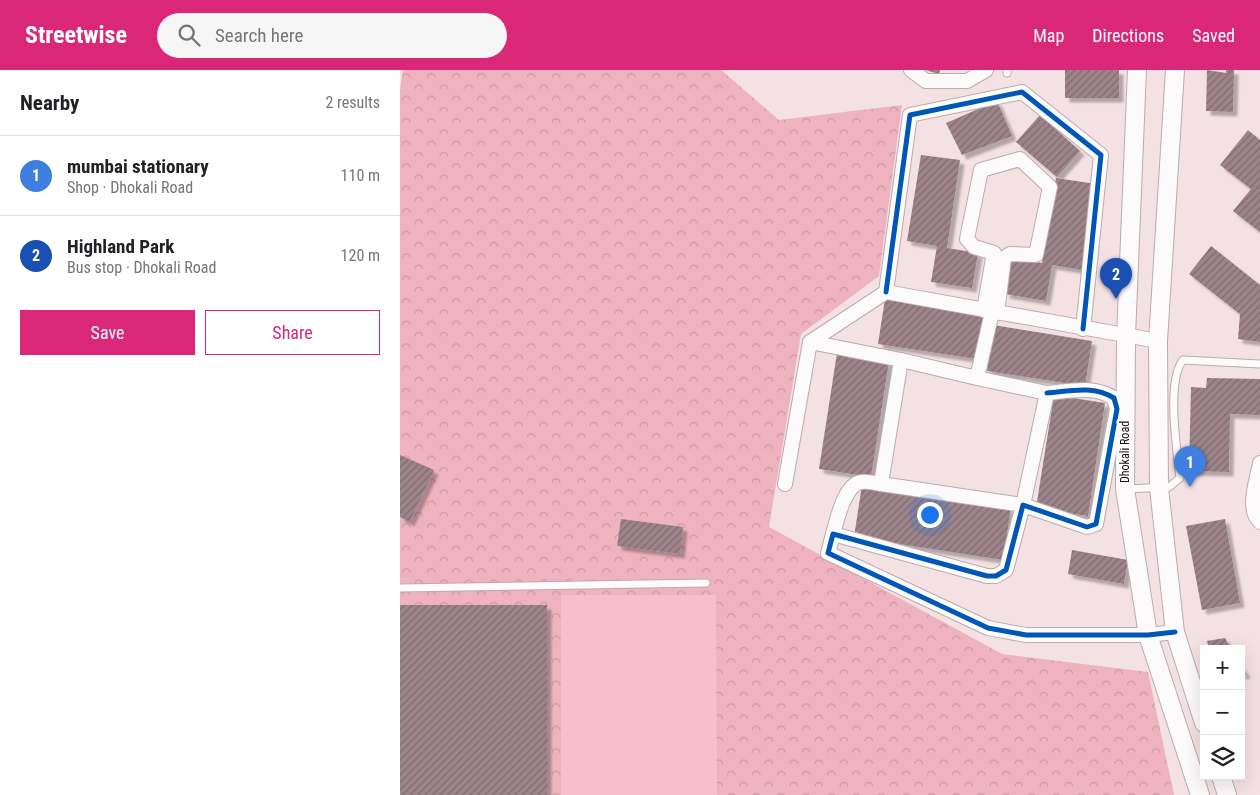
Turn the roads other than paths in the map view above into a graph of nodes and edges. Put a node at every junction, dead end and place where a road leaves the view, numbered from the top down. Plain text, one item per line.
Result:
1 (911, 70) edge
2 (986, 70) edge
3 (1137, 70) edge
4 (1176, 70) edge
5 (886, 292) junction
6 (991, 312) junction
7 (1082, 329) junction
8 (1126, 336) junction
9 (1158, 341) junction
10 (810, 342) junction
11 (901, 360) junction
12 (1260, 364) edge
13 (978, 378) junction
14 (1047, 393) junction
15 (1260, 463) edge
16 (785, 484) dead end
17 (881, 484) junction
18 (1159, 488) junction
19 (1125, 489) junction
20 (1023, 505) junction
21 (1260, 522) edge
22 (833, 534) junction
23 (706, 583) dead end
24 (400, 588) edge
25 (1175, 632) junction
26 (1148, 634) junction
27 (1200, 710) edge
28 (1222, 780) edge
29 (1200, 795) edge
30 (1227, 795) edge

1 - 2 street
3 - 8 street, Dhokali Road
4 - 9 street
5 - 6 street
5 - 7 street
5 - 10 street
6 - 6 street
6 - 7 street
6 - 13 street
7 - 8 street
8 - 9 street
8 - 19 street, Dhokali Road
9 - 18 street
10 - 11 street
10 - 16 street
11 - 13 street
11 - 17 street
12 - 18 lane
13 - 14 street
14 - 20 street
14 - 20 street
15 - 21 street
17 - 20 street
17 - 22 street
18 - 19 lane
18 - 25 street
19 - 26 street, Dhokali Road
20 - 22 street
22 - 26 street
23 - 24 lane
25 - 26 street
25 - 27 street
26 - 29 street, Dhokali Road
28 - 30 street

